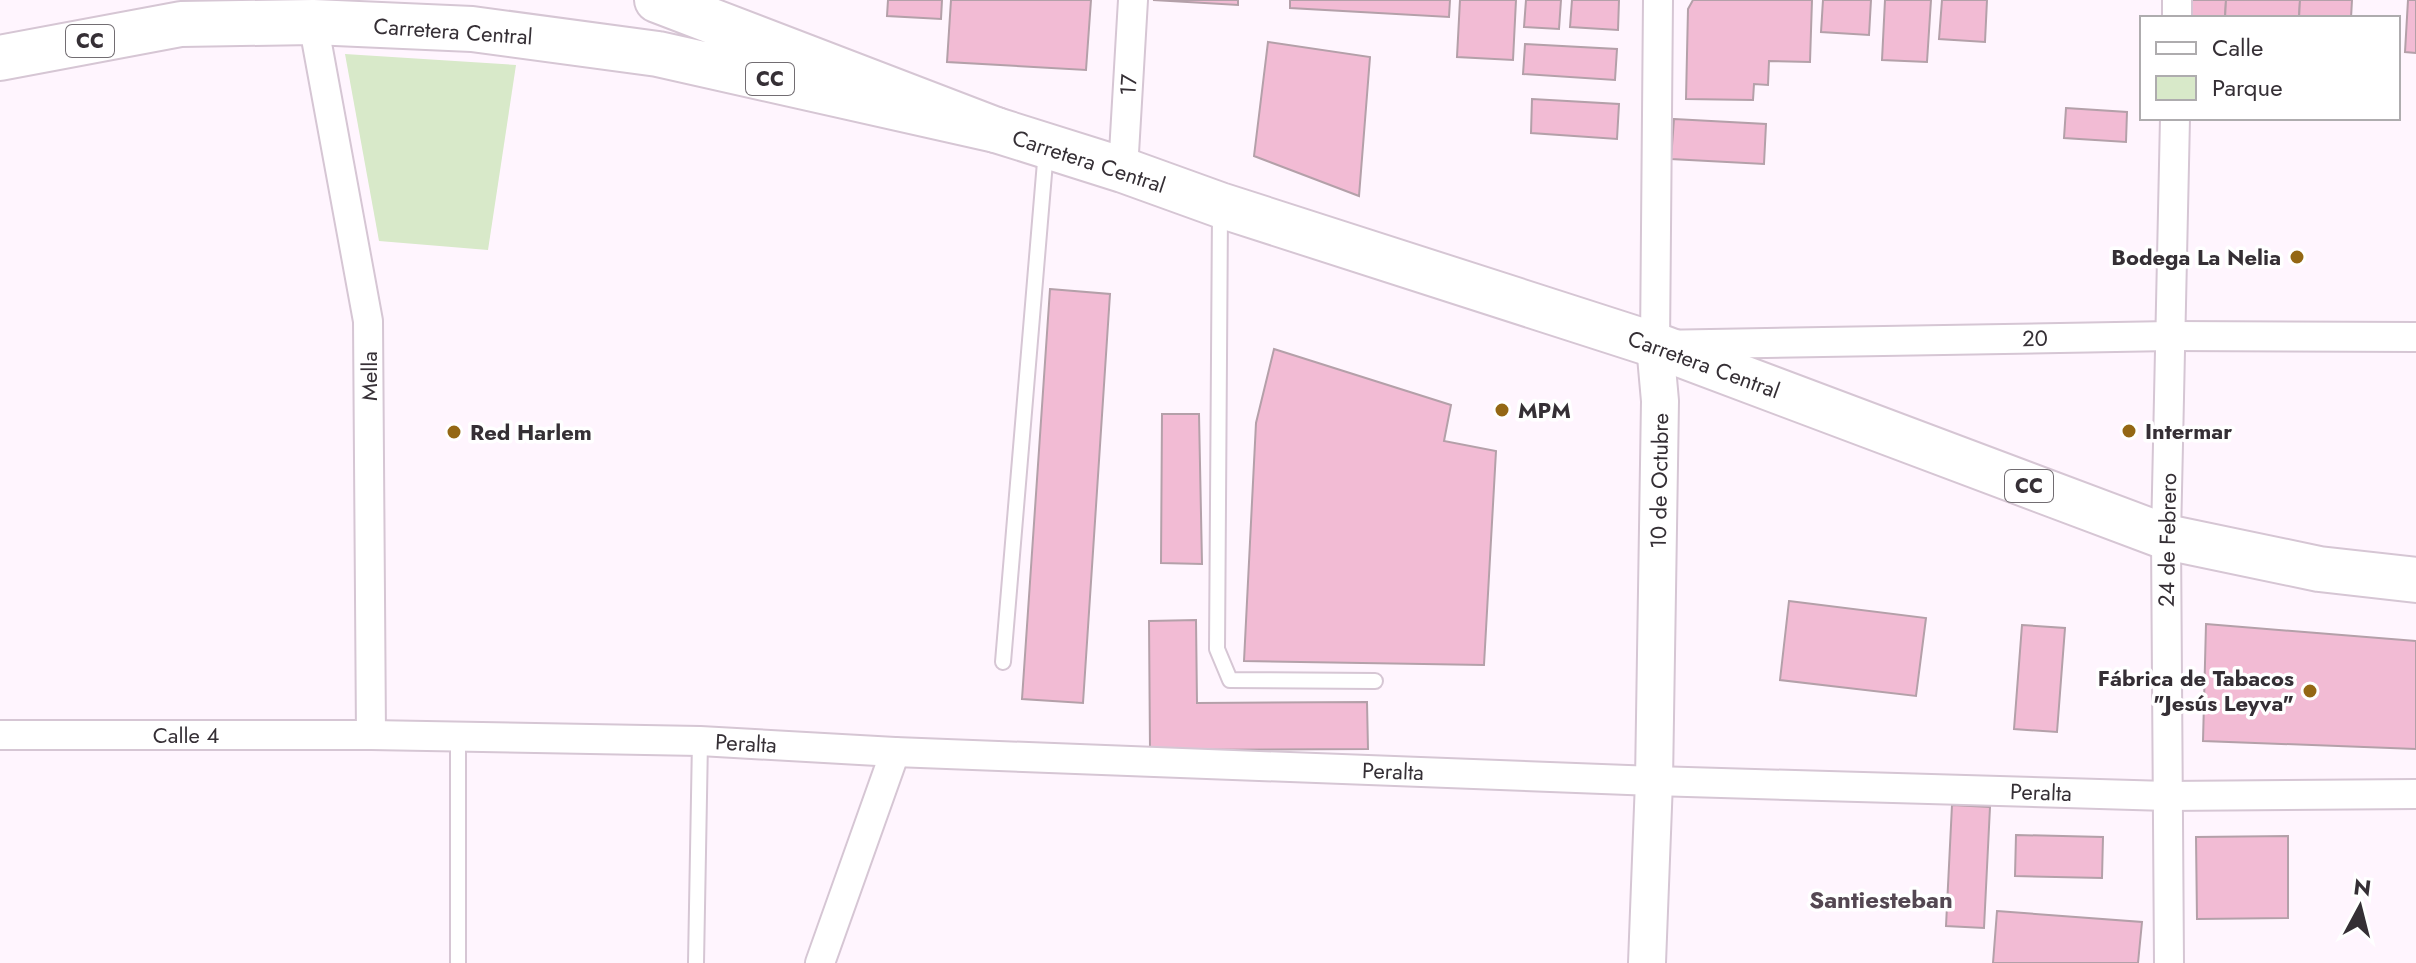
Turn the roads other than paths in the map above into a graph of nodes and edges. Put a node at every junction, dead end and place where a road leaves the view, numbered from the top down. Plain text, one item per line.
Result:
1 (236, 0) edge
2 (657, 0) edge
3 (1133, 0) edge
4 (1658, 0) edge
5 (313, 22) junction
6 (181, 24) junction
7 (658, 54) junction
8 (0, 58) edge
9 (2175, 120) edge
10 (996, 130) junction
11 (1047, 146) junction
12 (1123, 170) junction
13 (1220, 205) junction
14 (2171, 336) junction
15 (2416, 337) edge
16 (1655, 345) junction
17 (2166, 537) junction
18 (2416, 580) edge
19 (1003, 662) dead end
20 (1375, 681) dead end
21 (0, 735) edge
22 (371, 735) junction
23 (458, 736) junction
24 (700, 741) junction
25 (895, 752) junction
26 (1654, 781) junction
27 (2416, 794) edge
28 (2167, 796) junction
29 (458, 963) edge
30 (696, 963) edge
31 (820, 963) edge
32 (1647, 963) edge
33 (2169, 963) edge

1 - 6 main road
2 - 7 street
2 - 10 main road, Carretera Central / CC
3 - 12 street, 17
4 - 16 street, 10 de Octubre
5 - 6 main road, Carretera Central / CC
5 - 7 main road, Carretera Central / CC
5 - 22 street, Mella
6 - 8 main road, Carretera Central / CC
7 - 10 main road, Carretera Central / CC
9 - 14 street, 24 de Febrero
10 - 11 main road, Carretera Central / CC
11 - 12 main road, Carretera Central / CC
11 - 19 lane
12 - 13 main road, Carretera Central / CC
13 - 16 main road, Carretera Central / CC
13 - 20 lane
14 - 15 street, 20
14 - 16 street, 20
14 - 17 street, 24 de Febrero
16 - 17 main road, Carretera Central / CC
16 - 26 street, 10 de Octubre
17 - 18 main road, Carretera Central / CC
17 - 28 street, 24 de Febrero
21 - 22 street, Calle 4
22 - 23 street, Peralta
23 - 24 street, Peralta
23 - 29 lane
24 - 25 street, Peralta
24 - 30 lane
25 - 26 street, Peralta
25 - 31 street
26 - 28 street, Peralta
26 - 32 street, 10 de Octubre
27 - 28 street, Peralta
28 - 33 street, 24 de Febrero

